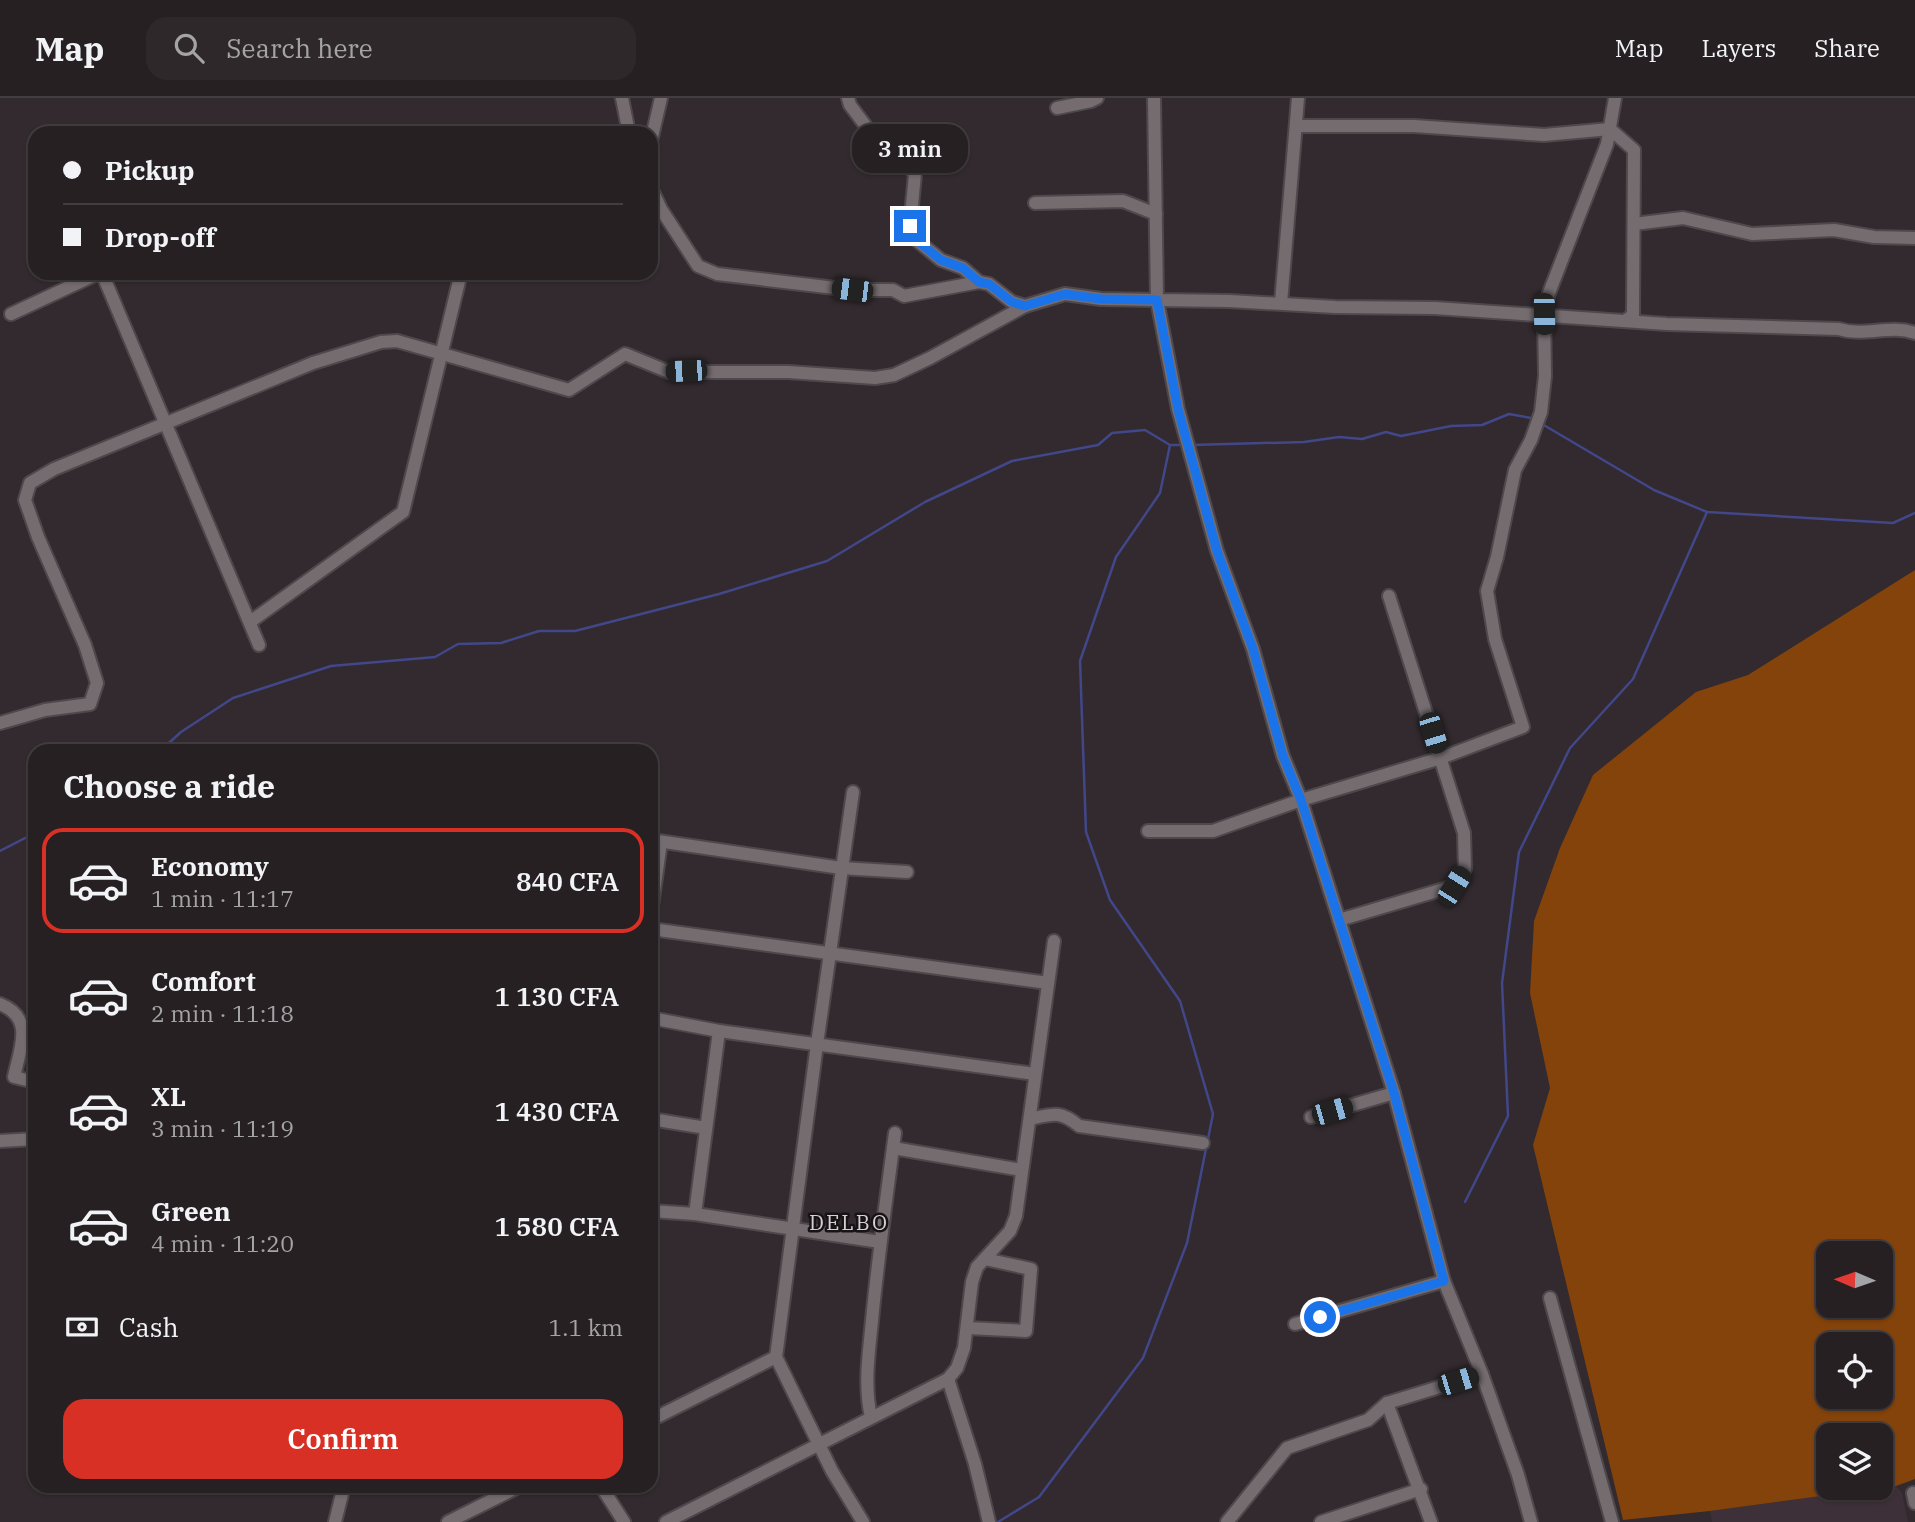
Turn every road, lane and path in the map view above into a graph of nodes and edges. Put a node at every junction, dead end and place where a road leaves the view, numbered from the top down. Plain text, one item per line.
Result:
1 (622, 98) edge
2 (661, 98) edge
3 (848, 98) edge
4 (1097, 98) edge
5 (1154, 98) edge
6 (1298, 98) edge
7 (1615, 98) edge
8 (1057, 108) dead end
9 (628, 126) edge
10 (654, 126) edge
11 (1296, 126) junction
12 (1609, 129) junction
13 (658, 203) edge
14 (1035, 203) dead end
15 (1156, 214) junction
16 (1634, 224) junction
17 (1915, 238) edge
18 (86, 280) edge
19 (104, 280) edge
20 (459, 280) edge
21 (979, 282) junction
22 (1157, 300) junction
23 (1281, 303) junction
24 (1025, 306) junction
25 (11, 314) dead end
26 (1544, 314) junction
27 (1625, 321) junction
28 (1915, 333) edge
29 (443, 354) junction
30 (165, 424) junction
31 (1389, 596) dead end
32 (250, 622) junction
33 (260, 645) dead end
34 (0, 723) edge
35 (1441, 758) junction
36 (853, 792) dead end
37 (1301, 800) junction
38 (1147, 831) dead end
39 (658, 841) edge
40 (841, 868) junction
41 (907, 872) dead end
42 (1339, 920) junction
43 (658, 930) edge
44 (1054, 941) dead end
45 (829, 955) junction
46 (1048, 983) junction
47 (0, 1004) edge
48 (658, 1019) edge
49 (719, 1031) junction
50 (817, 1044) junction
51 (1035, 1074) junction
52 (28, 1080) edge
53 (1394, 1093) junction
54 (1311, 1117) dead end
55 (1030, 1119) junction
56 (658, 1120) edge
57 (706, 1128) junction
58 (895, 1133) dead end
59 (28, 1139) edge
60 (0, 1141) edge
61 (1203, 1143) dead end
62 (893, 1148) junction
63 (1022, 1170) junction
64 (658, 1211) edge
65 (695, 1214) junction
66 (792, 1228) junction
67 (880, 1242) junction
68 (985, 1259) junction
69 (1444, 1281) junction
70 (1550, 1298) dead end
71 (1295, 1324) dead end
72 (968, 1328) junction
73 (776, 1357) junction
74 (1482, 1374) junction
75 (948, 1379) junction
76 (1387, 1403) junction
77 (658, 1416) edge
78 (871, 1417) junction
79 (820, 1445) junction
80 (1421, 1489) junction
81 (342, 1493) edge
82 (506, 1493) edge
83 (605, 1493) edge
84 (335, 1522) edge
85 (449, 1522) edge
86 (624, 1522) edge
87 (666, 1522) edge
88 (863, 1522) edge
89 (989, 1522) edge
90 (1227, 1522) edge
91 (1321, 1522) edge
92 (1431, 1522) edge
93 (1531, 1522) edge
94 (1612, 1522) edge

1 - 9 street
2 - 10 street
3 - 21 street
4 - 8 street
5 - 15 street
6 - 11 street
7 - 12 street
11 - 12 street
11 - 23 street
12 - 16 street
12 - 26 street
13 - 21 street
14 - 15 street
15 - 22 street
16 - 17 street
16 - 27 street
18 - 25 street
19 - 30 street
20 - 29 street
21 - 24 street
22 - 23 street
22 - 24 street
22 - 37 street
23 - 26 street
24 - 29 street
26 - 27 street
26 - 35 street
27 - 28 street
29 - 30 street
29 - 32 street
30 - 32 street
30 - 34 street
31 - 35 street
32 - 33 street
35 - 37 street
35 - 42 street
36 - 40 street
37 - 38 street
37 - 42 street
39 - 40 street
40 - 41 street
40 - 45 street
42 - 53 street
43 - 45 street
44 - 46 street
45 - 46 street
45 - 50 street
46 - 51 street
47 - 52 street
48 - 49 street
49 - 50 street
49 - 57 street
50 - 51 street
50 - 66 street
51 - 55 street
53 - 54 street
53 - 69 street
55 - 61 street
55 - 63 street
56 - 57 street
57 - 65 street
58 - 62 street
59 - 60 street
62 - 63 street
62 - 67 street
63 - 68 street
64 - 65 street
65 - 66 street
66 - 67 street
66 - 73 street
67 - 78 street
68 - 72 street
68 - 72 street
69 - 71 street
69 - 74 street
70 - 94 street
72 - 75 street
73 - 77 street
73 - 79 street
74 - 76 street
74 - 93 street
75 - 78 street
75 - 89 street
76 - 80 street
76 - 90 street
78 - 79 street
79 - 87 street
79 - 88 street
80 - 91 street
80 - 92 street
81 - 84 street
82 - 85 street
83 - 86 street

